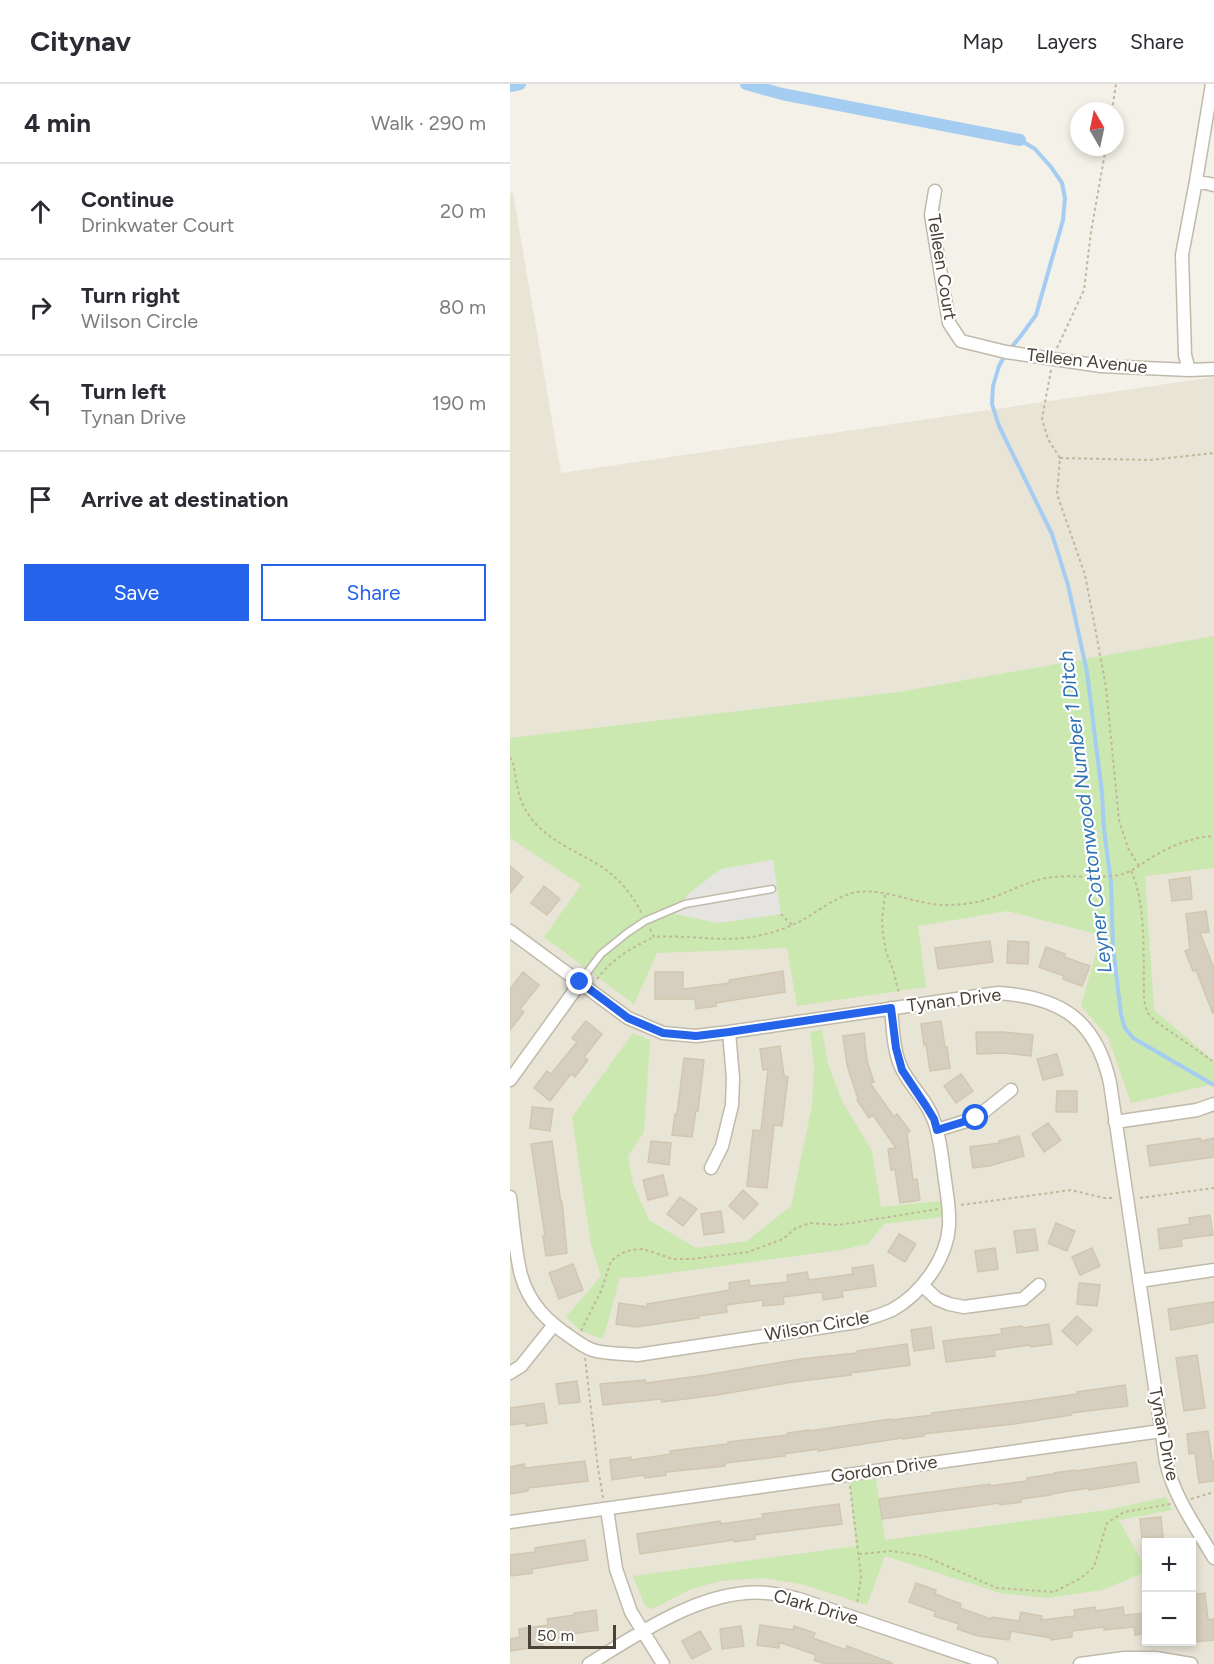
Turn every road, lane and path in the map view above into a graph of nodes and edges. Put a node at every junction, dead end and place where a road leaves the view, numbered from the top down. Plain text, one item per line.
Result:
1 (1116, 84) edge
2 (1212, 84) edge
3 (1113, 102) edge
4 (1104, 156) edge
5 (1196, 181) junction
6 (1214, 185) edge
7 (935, 191) dead end
8 (961, 341) joint
9 (1053, 358) junction
10 (1214, 369) edge
11 (1189, 370) junction
12 (1214, 453) edge
13 (1060, 458) junction
14 (1214, 836) edge
15 (1139, 866) junction
16 (1131, 871) junction
17 (1103, 877) dead end
18 (772, 889) dead end
19 (885, 895) dead end
20 (781, 914) dead end
21 (792, 925) dead end
22 (510, 931) edge
23 (654, 937) dead end
24 (596, 981) dead end
25 (580, 982) junction
26 (899, 994) dead end
27 (891, 1008) junction
28 (729, 1032) junction
29 (1214, 1062) edge
30 (510, 1080) edge
31 (1011, 1090) dead end
32 (1214, 1104) edge
33 (1115, 1122) junction
34 (937, 1130) junction
35 (711, 1168) dead end
36 (1214, 1188) edge
37 (510, 1197) edge
38 (1115, 1198) dead end
39 (1137, 1198) dead end
40 (510, 1202) edge
41 (959, 1206) dead end
42 (938, 1209) dead end
43 (1214, 1270) edge
44 (1139, 1281) junction
45 (1039, 1285) dead end
46 (922, 1286) junction
47 (553, 1326) junction
48 (580, 1333) dead end
49 (585, 1358) dead end
50 (510, 1373) edge
51 (1161, 1431) junction
52 (848, 1474) junction
53 (1214, 1492) edge
54 (1181, 1502) junction
55 (605, 1503) junction
56 (510, 1522) edge
57 (859, 1554) junction
58 (1214, 1558) edge
59 (854, 1618) junction
60 (643, 1632) junction
61 (589, 1664) edge
62 (663, 1664) edge
63 (991, 1664) edge
64 (1080, 1664) edge
65 (1191, 1664) edge

1 - 3 path
2 - 5 street
4 - 9 path
5 - 6 street
5 - 11 street
7 - 8 street, Telleen Court
8 - 9 street, Telleen Avenue
9 - 11 street, Telleen Avenue
9 - 13 path
10 - 11 street, Telleen Avenue
12 - 13 path
13 - 15 path
14 - 15 path
15 - 16 path
16 - 17 path
16 - 29 path
18 - 25 lane
19 - 26 path
20 - 21 path
22 - 25 street, Tynan Drive
23 - 24 path
25 - 28 street, Tynan Drive
25 - 30 street
27 - 28 street, Tynan Drive
27 - 33 street, Tynan Drive
27 - 34 street, Wilson Circle
28 - 35 street
31 - 34 street
32 - 33 street
33 - 44 street, Tynan Drive
34 - 46 street, Wilson Circle
36 - 39 path
37 - 40 street, Wilson Circle
38 - 41 path
40 - 47 street, Wilson Circle
42 - 48 path
43 - 44 street
44 - 51 street, Tynan Drive
45 - 46 street
46 - 47 street, Wilson Circle
47 - 50 street
49 - 55 path
51 - 52 street, Gordon Drive
51 - 54 street, Tynan Drive
52 - 55 street, Gordon Drive
52 - 57 path
53 - 54 path
54 - 57 path
54 - 58 street, Tynan Drive
55 - 56 street, Gordon Drive
55 - 60 street
57 - 59 path
59 - 60 street, Clark Drive
59 - 63 street, Clark Drive
60 - 61 street, Clark Drive
60 - 62 street
64 - 65 street

